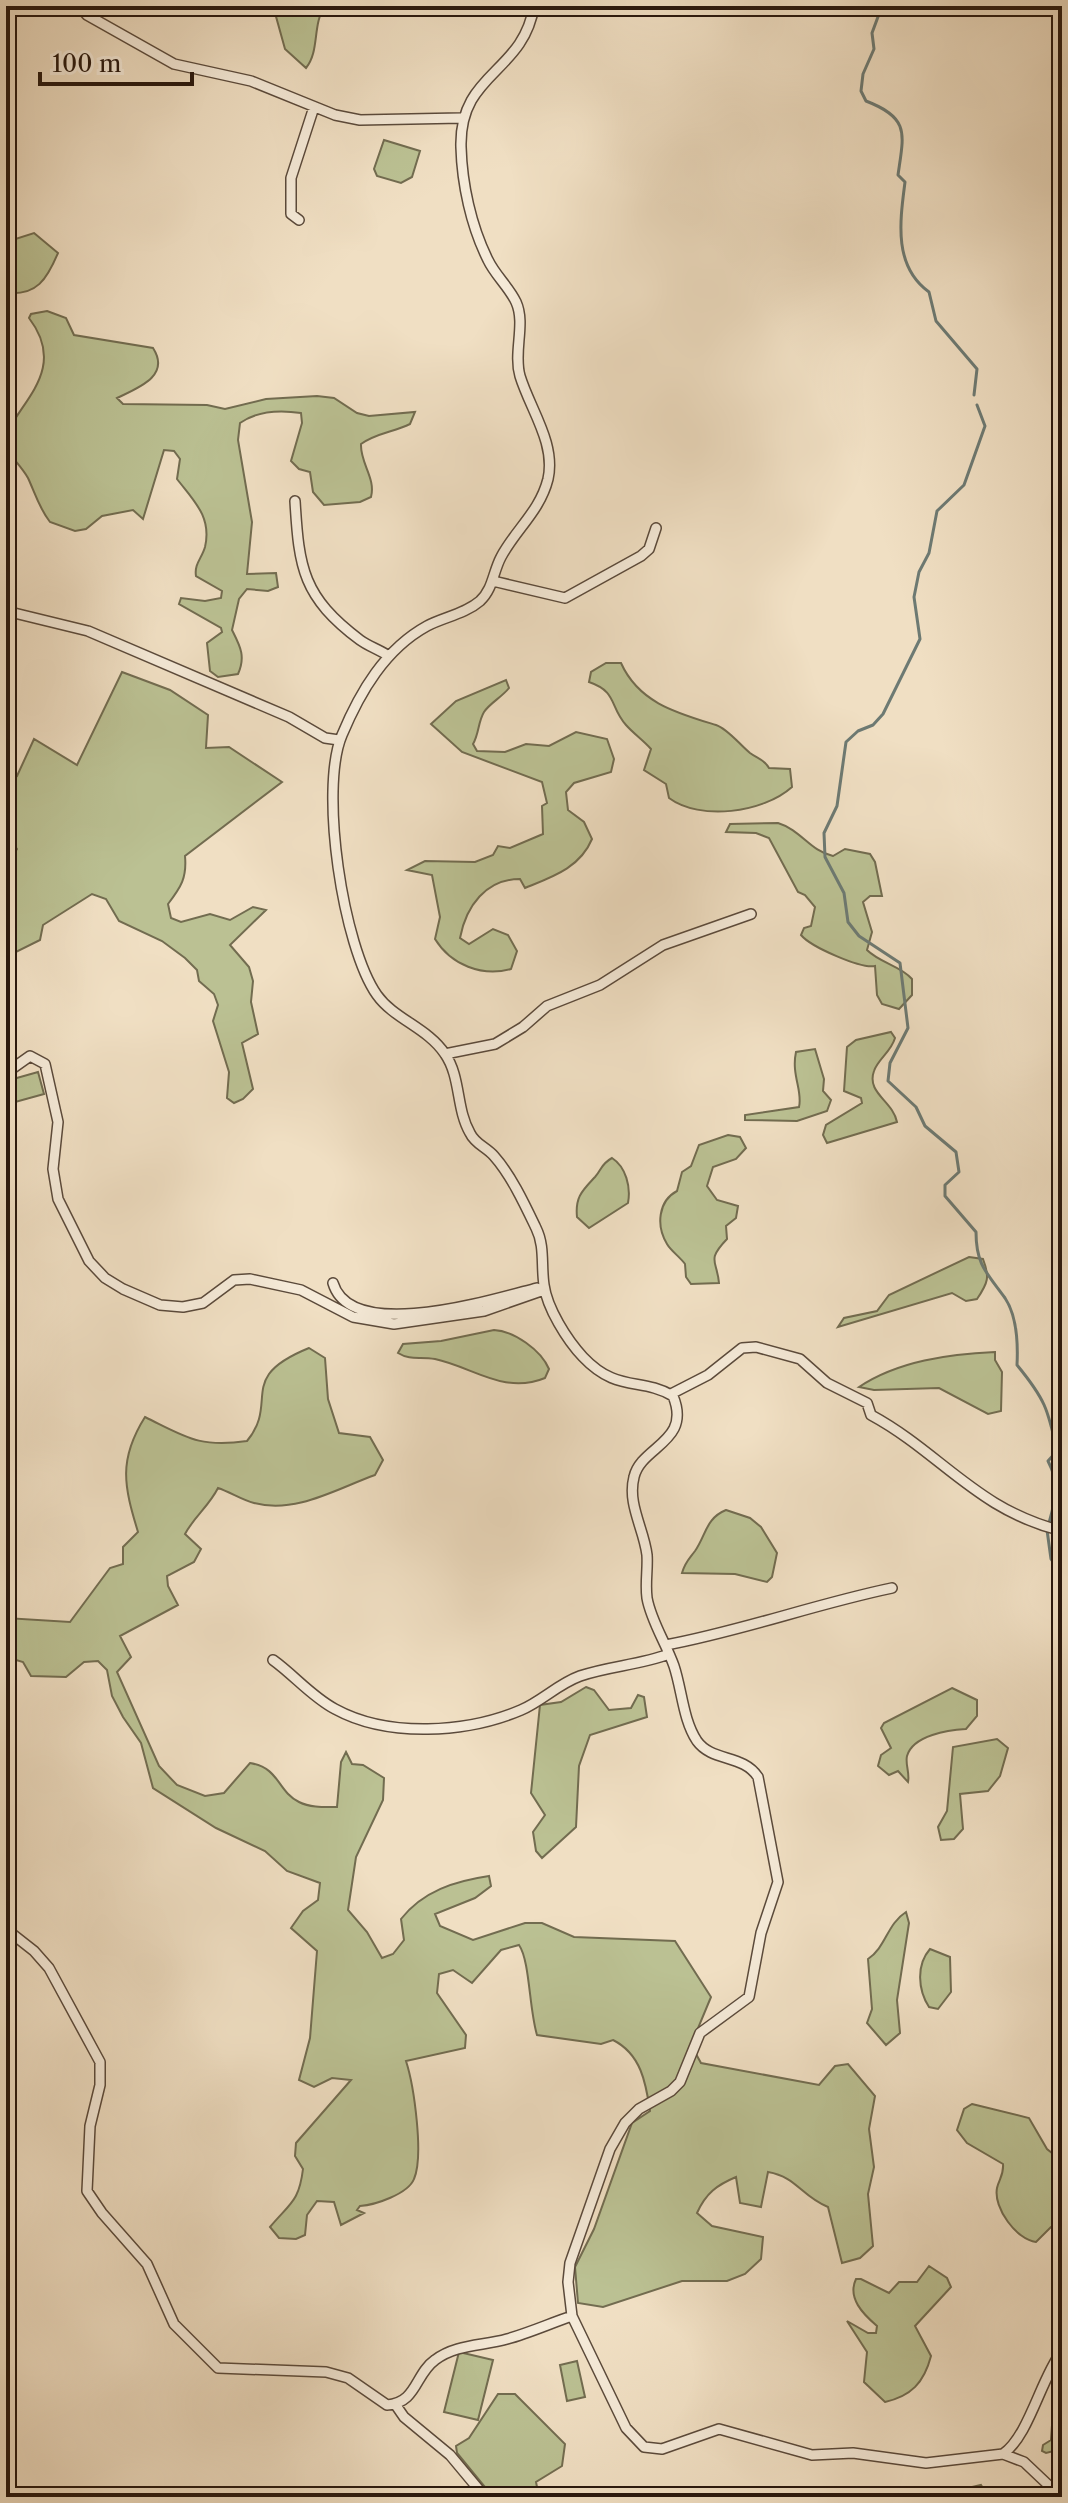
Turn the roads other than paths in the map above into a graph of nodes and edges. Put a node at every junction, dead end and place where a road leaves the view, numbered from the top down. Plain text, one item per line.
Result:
1 (79, 6) edge
2 (534, 6) edge
3 (314, 107) junction
4 (461, 118) junction
5 (299, 220) dead end
6 (295, 501) dead end
7 (656, 528) dead end
8 (493, 581) junction
9 (6, 611) edge
10 (387, 655) junction
11 (339, 740) junction
12 (751, 914) dead end
13 (445, 1054) junction
14 (6, 1073) edge
15 (333, 1283) dead end
16 (544, 1288) junction
17 (671, 1394) junction
18 (1052, 1529) edge
19 (892, 1588) dead end
20 (668, 1649) junction
21 (273, 1660) dead end
22 (6, 1929) edge
23 (572, 2316) junction
24 (1062, 2351) edge
25 (395, 2404) junction
26 (1003, 2454) junction
27 (485, 2497) edge
28 (1061, 2497) edge

1 - 3 street
2 - 4 street
3 - 4 street
3 - 5 street
4 - 8 street
6 - 10 street
7 - 8 street
8 - 10 street
9 - 11 street
10 - 11 street
11 - 13 street
12 - 13 street
13 - 16 street
14 - 16 street
15 - 16 street
16 - 17 street
17 - 18 street
17 - 20 street
19 - 20 street
20 - 21 street
20 - 23 street
22 - 25 street
23 - 25 street
23 - 26 street
24 - 26 street
25 - 27 street
26 - 28 street

